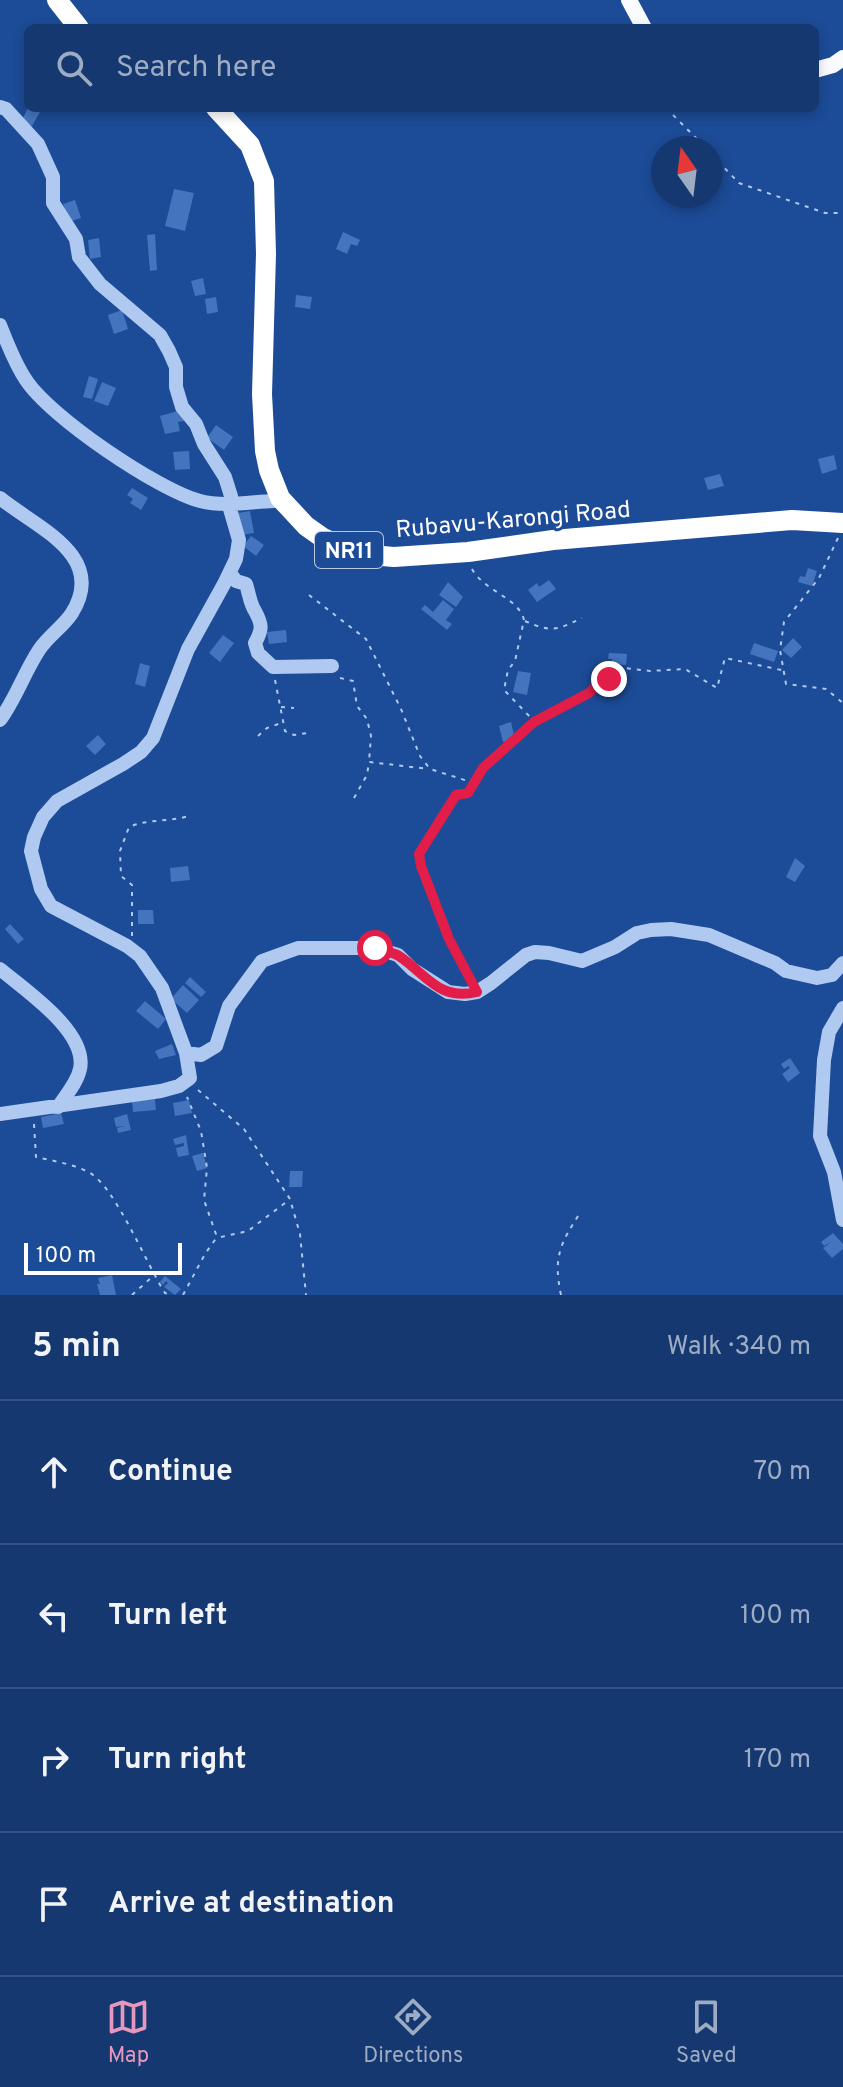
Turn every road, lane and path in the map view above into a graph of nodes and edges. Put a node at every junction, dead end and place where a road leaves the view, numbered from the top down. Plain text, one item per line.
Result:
1 (57, 0) edge
2 (629, 0) edge
3 (76, 24) edge
4 (642, 24) edge
5 (843, 58) edge
6 (819, 69) edge
7 (0, 107) edge
8 (220, 112) edge
9 (670, 112) edge
10 (694, 136) edge
11 (723, 166) edge
12 (843, 213) edge
13 (0, 325) edge
14 (0, 498) edge
15 (280, 498) junction
16 (230, 503) junction
17 (840, 531) edge
18 (468, 552) junction
19 (230, 573) junction
20 (309, 595) dead end
21 (582, 618) dead end
22 (524, 620) junction
23 (332, 666) joint
24 (273, 667) junction
25 (786, 671) junction
26 (843, 703) edge
27 (280, 707) junction
28 (294, 708) dead end
29 (0, 720) edge
30 (285, 722) junction
31 (534, 722) junction
32 (308, 733) dead end
33 (258, 736) dead end
34 (369, 762) junction
35 (430, 769) junction
36 (475, 783) junction
37 (354, 798) dead end
38 (189, 816) dead end
39 (140, 956) junction
40 (843, 963) edge
41 (0, 969) edge
42 (477, 992) junction
43 (843, 1008) edge
44 (186, 1053) junction
45 (183, 1084) junction
46 (58, 1107) junction
47 (33, 1110) junction
48 (0, 1114) edge
49 (290, 1199) junction
50 (580, 1213) dead end
51 (843, 1220) edge
52 (221, 1237) dead end
53 (154, 1276) junction
54 (132, 1295) edge
55 (171, 1295) edge
56 (183, 1295) edge
57 (306, 1295) edge
58 (561, 1295) edge

1 - 3 highway
2 - 4 main road
5 - 6 main road
7 - 16 street
8 - 15 highway, Rubavu-Karongi Road / NR11
9 - 10 path
11 - 12 path
13 - 16 street
14 - 29 street
15 - 16 street
15 - 18 highway, Rubavu-Karongi Road / NR11
16 - 19 street
17 - 18 highway, Rubavu-Karongi Road / NR11
17 - 25 path
18 - 22 path
19 - 24 street
19 - 39 street
20 - 35 path
21 - 22 path
22 - 31 path
23 - 24 street
23 - 34 path
24 - 27 path
25 - 26 path
25 - 31 path
27 - 28 path
27 - 30 path
30 - 32 path
30 - 33 path
31 - 36 path
34 - 35 path
34 - 37 path
35 - 36 path
36 - 42 path
38 - 39 path
39 - 44 street
40 - 42 street
41 - 46 street
42 - 44 street
43 - 51 street
44 - 45 street
45 - 46 street
45 - 49 path
45 - 56 path
46 - 47 street
47 - 48 street
47 - 53 path
49 - 52 path
49 - 57 path
50 - 58 path
53 - 54 path
53 - 55 path

